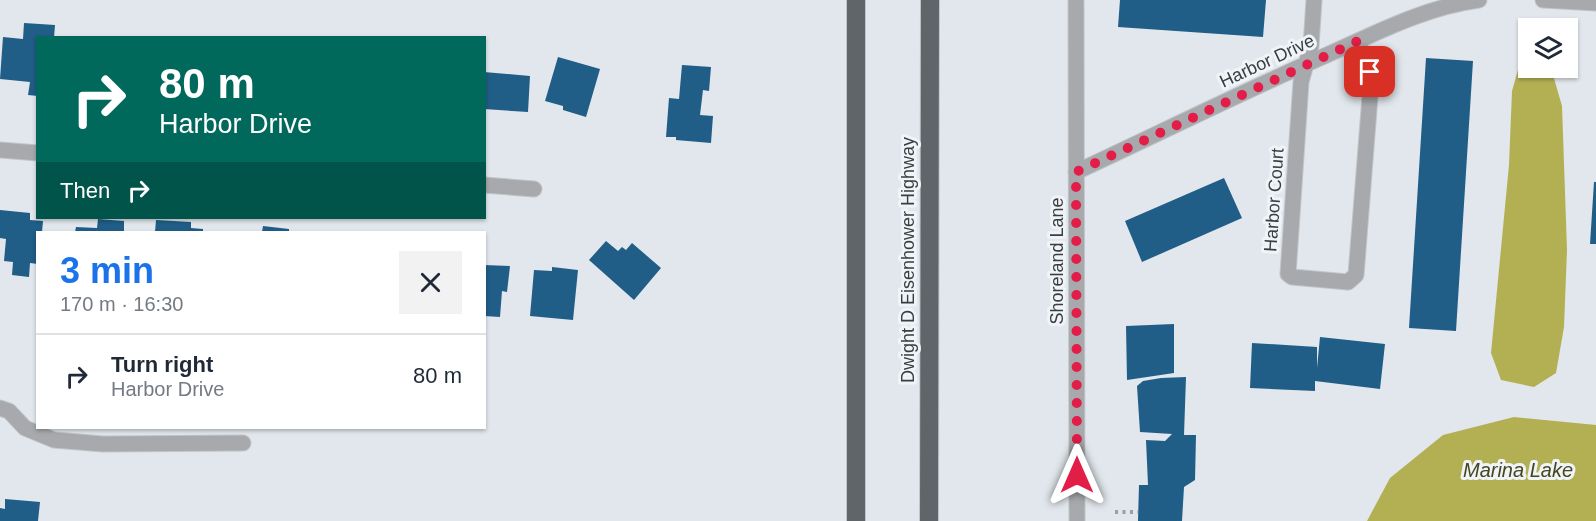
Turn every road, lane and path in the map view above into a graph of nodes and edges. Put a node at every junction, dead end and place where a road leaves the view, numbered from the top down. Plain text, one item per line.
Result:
1 (856, 0) edge
2 (930, 0) edge
3 (1076, 0) edge
4 (1314, 0) edge
5 (1479, 0) edge
6 (1543, 0) edge
7 (1596, 3) edge
8 (1358, 41) junction
9 (1307, 63) junction
10 (0, 150) edge
11 (36, 153) edge
12 (1076, 172) junction
13 (486, 185) edge
14 (534, 189) dead end
15 (0, 408) edge
16 (243, 442) dead end
17 (1115, 512) dead end
18 (1138, 512) dead end
19 (856, 521) edge
20 (929, 521) edge
21 (1077, 521) edge

1 - 19 highway
2 - 20 highway, Dwight D Eisenhower Highway
3 - 12 street, Shoreland Lane
4 - 9 street, Harbor Court
5 - 8 street, Harbor Drive
6 - 7 street
8 - 9 street, Harbor Drive
8 - 9 street, Harbor Court
9 - 12 street, Harbor Drive
10 - 11 street
12 - 21 street, Shoreland Lane
13 - 14 street
15 - 16 street
17 - 18 path

